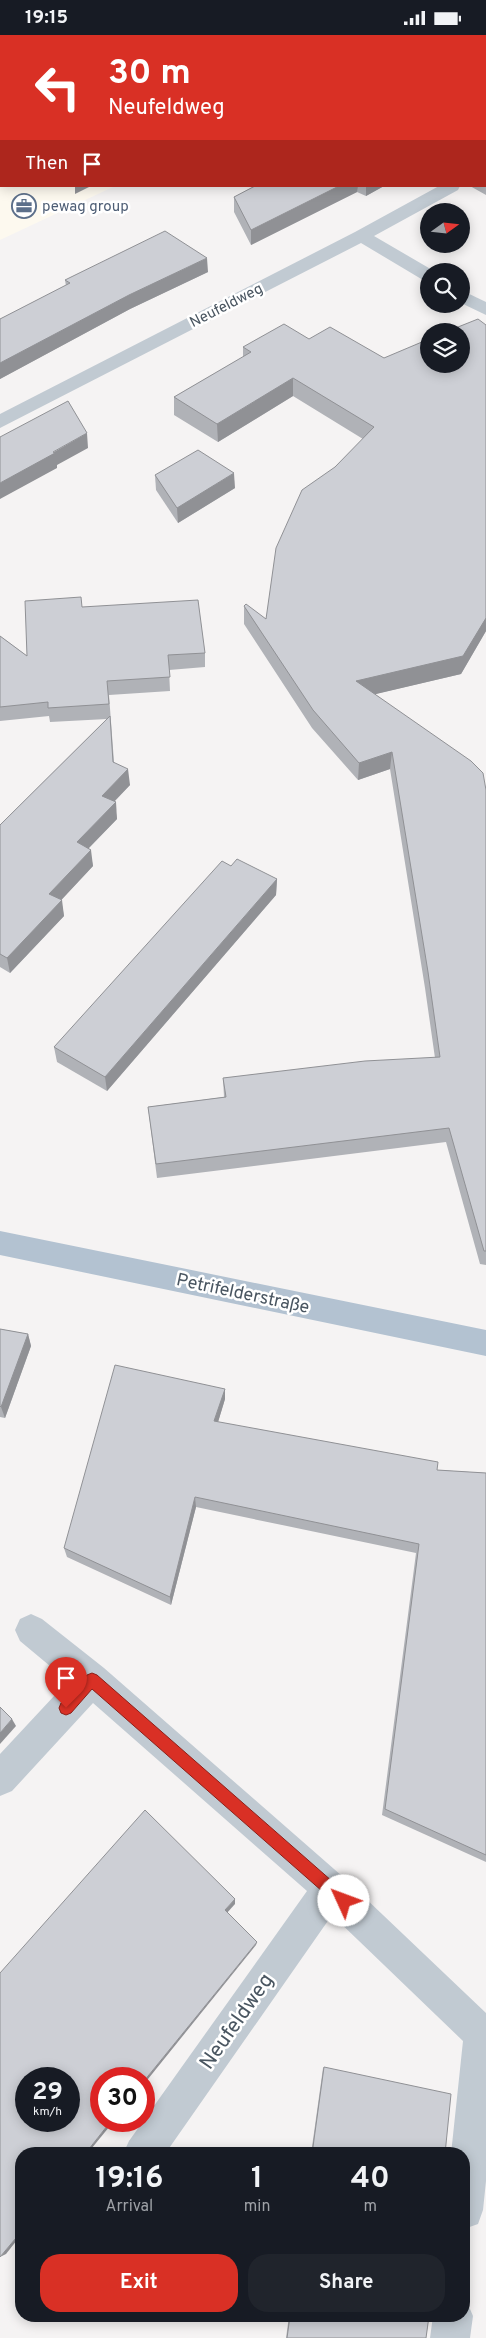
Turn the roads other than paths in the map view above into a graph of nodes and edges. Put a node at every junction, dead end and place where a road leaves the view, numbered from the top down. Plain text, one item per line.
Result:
1 (450, 187) edge
2 (361, 236) junction
3 (420, 271) edge
4 (470, 300) edge
5 (486, 309) edge
6 (0, 422) edge
7 (0, 1243) edge
8 (486, 1343) edge
9 (31, 1630) dead end
10 (92, 1680) junction
11 (0, 1779) edge
12 (330, 1888) junction
13 (484, 2036) edge
14 (147, 2147) edge
15 (470, 2157) edge
16 (452, 2322) edge
17 (450, 2338) edge

1 - 2 street, Neufeldweg
2 - 3 street
2 - 6 street, Neufeldweg
4 - 5 street
7 - 8 main road, Petrifelderstraße
9 - 10 street
10 - 11 street
10 - 12 street
12 - 13 street
12 - 14 street, Neufeldweg
13 - 15 street
16 - 17 street

